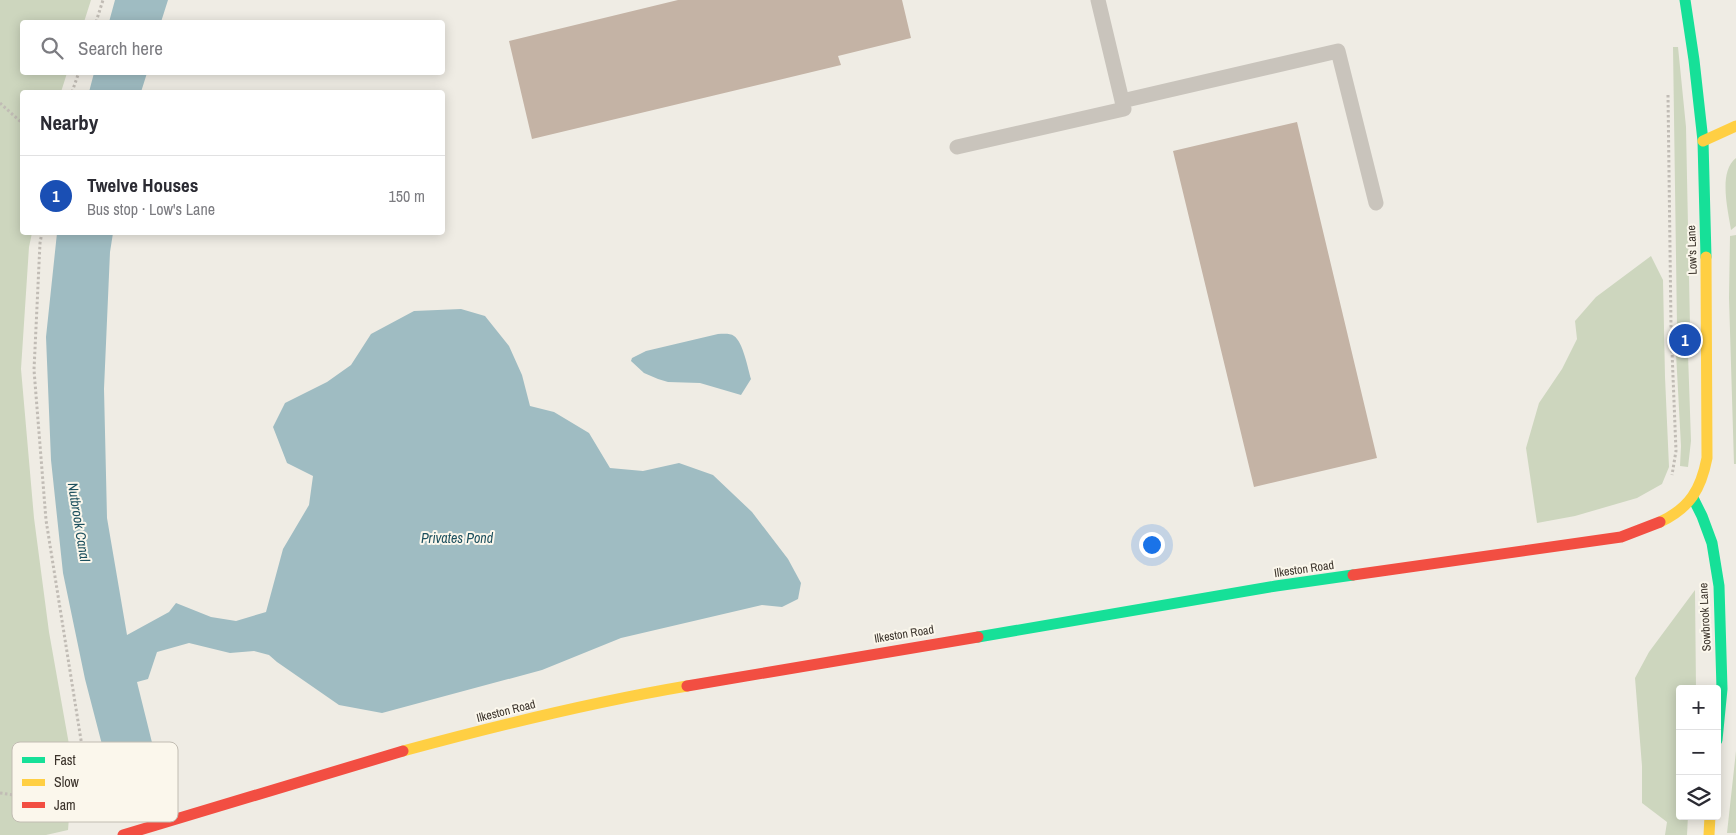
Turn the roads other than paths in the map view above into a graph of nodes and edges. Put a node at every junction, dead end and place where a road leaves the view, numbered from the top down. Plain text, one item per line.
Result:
1 (1098, 0) edge
2 (1685, 0) edge
3 (1122, 101) junction
4 (1736, 126) edge
5 (1702, 141) junction
6 (957, 147) dead end
7 (1376, 203) dead end
8 (1693, 498) junction
9 (1718, 730) edge
10 (178, 818) edge
11 (1710, 820) edge
12 (166, 822) edge
13 (123, 835) edge
14 (1708, 835) edge

1 - 3 lane
2 - 5 street, Low's Lane
3 - 6 lane
3 - 7 lane
4 - 5 street
5 - 8 street, Low's Lane
8 - 9 street, Sowbrook Lane
8 - 10 street, Ilkeston Road
11 - 14 street
12 - 13 street, Ilkeston Road

